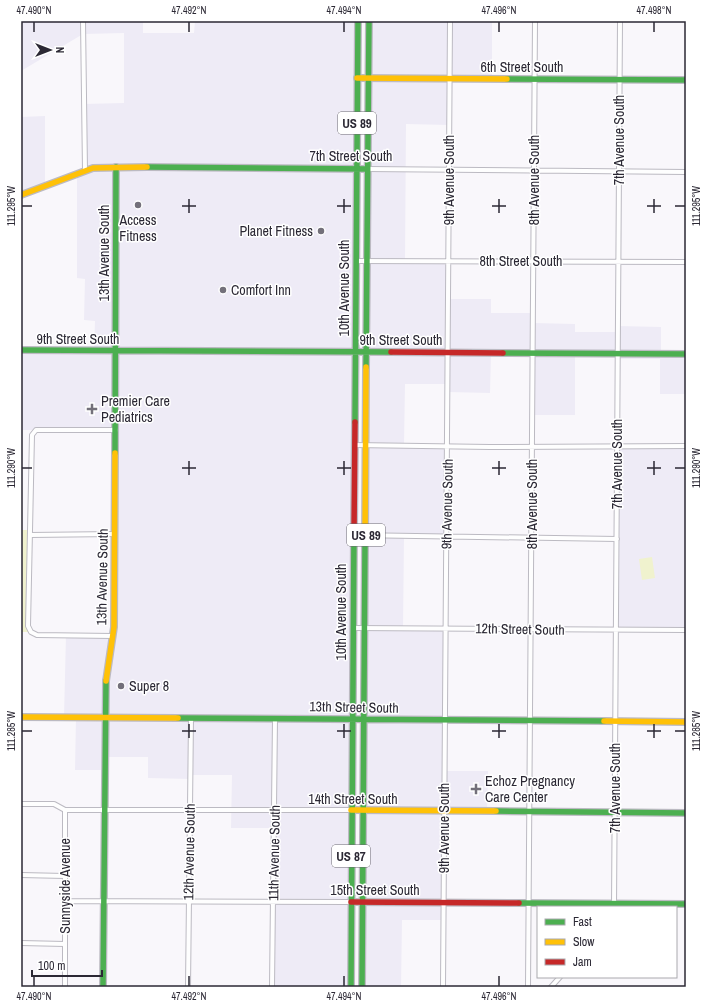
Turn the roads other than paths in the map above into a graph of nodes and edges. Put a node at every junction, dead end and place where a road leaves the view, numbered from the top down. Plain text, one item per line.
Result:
1 (83, 21) edge
2 (358, 21) edge
3 (368, 21) edge
4 (450, 21) edge
5 (535, 21) edge
6 (620, 21) edge
7 (357, 78) junction
8 (368, 78) junction
9 (450, 79) junction
10 (535, 79) junction
11 (619, 79) junction
12 (686, 80) edge
13 (116, 167) junction
14 (356, 168) junction
15 (368, 169) junction
16 (449, 170) junction
17 (534, 170) junction
18 (85, 171) junction
19 (619, 171) junction
20 (686, 172) edge
21 (21, 195) edge
22 (356, 261) junction
23 (366, 261) junction
24 (448, 261) junction
25 (534, 261) junction
26 (618, 262) junction
27 (686, 262) edge
28 (21, 350) edge
29 (115, 351) junction
30 (356, 352) junction
31 (448, 352) junction
32 (366, 353) junction
33 (533, 353) junction
34 (618, 353) junction
35 (686, 354) edge
36 (116, 430) junction
37 (354, 445) junction
38 (366, 445) junction
39 (448, 445) junction
40 (532, 446) junction
41 (617, 446) junction
42 (686, 446) edge
43 (115, 534) junction
44 (30, 535) junction
45 (366, 535) junction
46 (353, 536) junction
47 (447, 537) junction
48 (532, 538) junction
49 (617, 539) junction
50 (354, 628) junction
51 (364, 628) junction
52 (446, 628) junction
53 (531, 629) junction
54 (616, 630) junction
55 (686, 630) edge
56 (113, 636) junction
57 (21, 717) edge
58 (106, 718) junction
59 (191, 718) junction
60 (275, 718) junction
61 (352, 719) junction
62 (364, 719) junction
63 (445, 720) junction
64 (530, 721) junction
65 (615, 722) junction
66 (686, 722) edge
67 (21, 804) edge
68 (105, 809) junction
69 (65, 810) junction
70 (189, 810) junction
71 (274, 810) junction
72 (351, 810) junction
73 (363, 810) junction
74 (444, 811) junction
75 (530, 811) junction
76 (614, 813) junction
77 (686, 813) edge
78 (21, 875) edge
79 (65, 876) junction
80 (65, 901) junction
81 (104, 901) junction
82 (188, 901) junction
83 (273, 901) junction
84 (362, 901) junction
85 (351, 902) junction
86 (444, 902) junction
87 (529, 903) junction
88 (686, 904) edge
89 (614, 906) edge
90 (21, 943) edge
91 (65, 944) junction
92 (559, 978) edge
93 (65, 987) edge
94 (103, 987) edge
95 (188, 987) edge
96 (272, 987) edge
97 (351, 987) edge
98 (362, 987) edge
99 (443, 987) edge
100 (528, 987) edge
101 (550, 987) edge

1 - 18 street
2 - 7 main road, 10th Avenue South
3 - 8 main road, 10th Avenue South / US 89
4 - 9 street, 9th Avenue South
5 - 10 street, 8th Avenue South
6 - 11 street, 7th Avenue South
7 - 8 main road, 6th Street South
7 - 14 main road, 10th Avenue South / US 89
8 - 9 main road, 6th Street South
8 - 15 main road, 10th Avenue South / US 89
9 - 10 main road, 6th Street South
9 - 16 street, 9th Avenue South
10 - 11 main road, 6th Street South
10 - 17 street, 8th Avenue South
11 - 12 main road, 6th Street South
11 - 19 street, 7th Avenue South
13 - 14 main road, 7th Street South
13 - 18 main road, 7th Street South
13 - 29 main road, 13th Avenue South
14 - 15 main road, 7th Street South
14 - 22 main road, 10th Avenue South / US 89
15 - 16 street, 7th Street South
15 - 23 main road, 10th Avenue South / US 89
16 - 17 street, 7th Street South
16 - 24 street, 9th Avenue South
17 - 19 street, 7th Street South
17 - 25 street, 8th Avenue South
18 - 21 main road, 7th Street South
19 - 20 street, 7th Street South
19 - 26 street, 7th Avenue South
22 - 23 street, 8th Street South
22 - 30 main road, 10th Avenue South / US 89
23 - 24 street, 8th Street South
23 - 32 main road, 10th Avenue South / US 89
24 - 25 street, 8th Street South
24 - 31 street, 9th Avenue South
25 - 26 street, 8th Street South
25 - 33 street, 8th Avenue South
26 - 27 street, 8th Street South
26 - 34 street, 7th Avenue South
28 - 29 main road, 9th Street South
29 - 30 main road, 9th Street South
29 - 36 main road, 13th Avenue South
30 - 32 main road, 9th Street South
30 - 37 main road, 10th Avenue South / US 89
31 - 32 main road, 9th Street South
31 - 33 main road, 9th Street South
31 - 39 street, 9th Avenue South
32 - 38 main road, 10th Avenue South / US 89
33 - 34 main road, 9th Street South
33 - 40 street, 8th Avenue South
34 - 35 main road, 9th Street South
34 - 41 street, 7th Avenue South
36 - 43 main road, 13th Avenue South
36 - 44 street
37 - 38 street
37 - 46 main road, 10th Avenue South / US 89
38 - 39 street
38 - 45 main road, 10th Avenue South / US 89
39 - 40 street
39 - 47 street, 9th Avenue South
40 - 41 street
40 - 48 street, 8th Avenue South
41 - 42 street
41 - 49 street, 7th Avenue South
43 - 44 street
43 - 56 main road, 13th Avenue South
44 - 56 street
45 - 46 street
45 - 47 street
45 - 51 main road, 10th Avenue South / US 89
46 - 50 main road, 10th Avenue South / US 89
47 - 48 street
47 - 52 street, 9th Avenue South
48 - 49 street
48 - 53 street, 8th Avenue South
49 - 54 street, 7th Avenue South
50 - 51 street, 12th Street South
50 - 61 main road, 10th Avenue South / US 89
51 - 52 street, 12th Street South
51 - 62 main road, 10th Avenue South / US 89
52 - 53 street, 12th Street South
52 - 63 street, 9th Avenue South
53 - 54 street, 12th Street South
53 - 64 street, 8th Avenue South
54 - 55 street, 12th Street South
54 - 65 street, 7th Avenue South
56 - 58 main road, 13th Avenue South
57 - 58 main road, 13th Street South
58 - 59 main road, 13th Street South
58 - 68 main road, 13th Avenue South
59 - 60 main road, 13th Street South
59 - 70 street, 12th Avenue South
60 - 61 main road, 13th Street South
60 - 71 street, 11th Avenue South
61 - 62 main road, 13th Street South
61 - 72 main road, 10th Avenue South / US 89
62 - 63 main road, 13th Street South
62 - 73 main road, 10th Avenue South / US 89
63 - 64 main road, 13th Street South
63 - 74 street, 9th Avenue South
64 - 65 main road, 13th Street South
64 - 75 street, 8th Avenue South
65 - 66 main road, 13th Street South
65 - 76 street, 7th Avenue South
67 - 69 street, 14th Street South
68 - 69 street, 14th Street South
68 - 70 street, 14th Street South
68 - 81 main road, 13th Avenue South
69 - 79 street, Sunnyside Avenue
70 - 71 street, 14th Street South
70 - 82 street, 12th Avenue South
71 - 72 street, 14th Street South
71 - 83 street, 11th Avenue South
72 - 73 main road, 14th Street South
72 - 85 main road, 10th Avenue South / US 87
73 - 74 main road, 14th Street South
73 - 84 main road, 10th Avenue South / US 89
74 - 75 main road, 14th Street South
74 - 86 street, 9th Avenue South
75 - 76 main road, 14th Street South
75 - 87 street, 8th Avenue South
76 - 77 main road, 14th Street South
76 - 89 street, 7th Avenue South
78 - 79 street
79 - 80 street, Sunnyside Avenue
80 - 81 street, 15th Street South
80 - 91 street, Sunnyside Avenue
81 - 82 street, 15th Street South
81 - 94 main road, 13th Avenue South
82 - 83 street, 15th Street South
82 - 95 street, 12th Avenue South
83 - 85 street, 15th Street South
83 - 96 street, 11th Avenue South
84 - 85 main road, 15th Street South
84 - 86 main road, 15th Street South
84 - 98 main road, 10th Avenue South
85 - 97 main road, 10th Avenue South / US 87
86 - 87 main road, 15th Street South
86 - 99 street, 9th Avenue South
87 - 89 main road, 15th Street South
87 - 100 street, 8th Avenue South
88 - 89 main road, 15th Street South
90 - 91 street
91 - 93 street, Sunnyside Avenue
92 - 101 street

